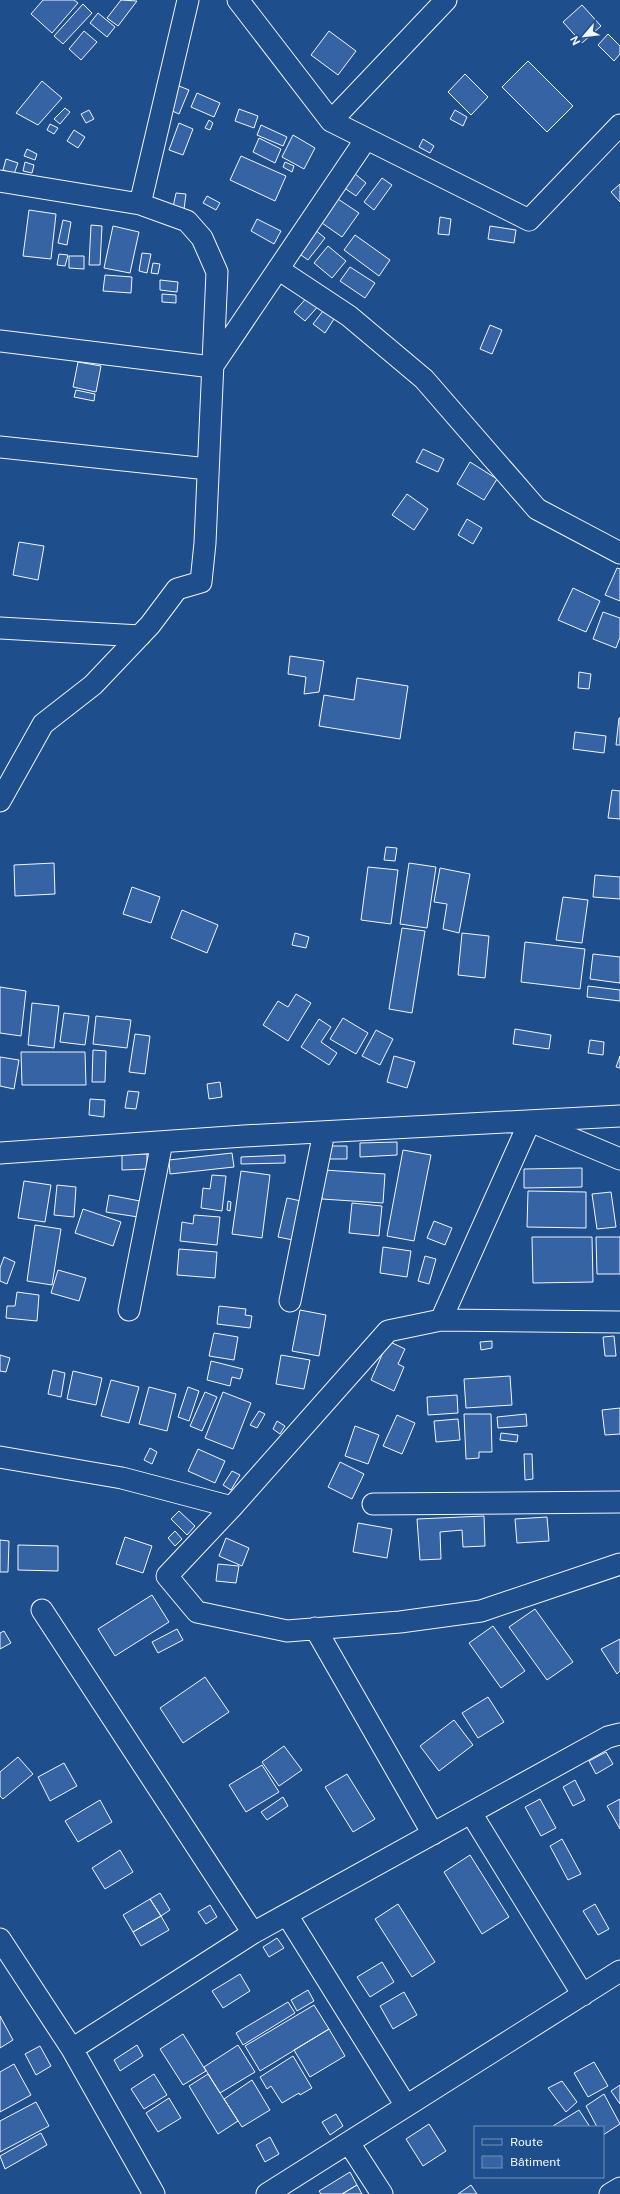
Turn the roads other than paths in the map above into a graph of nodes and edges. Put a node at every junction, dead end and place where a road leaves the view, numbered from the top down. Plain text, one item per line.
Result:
1 (188, 0) edge
2 (238, 0) edge
3 (446, 0) edge
4 (331, 121) junction
5 (620, 125) edge
6 (366, 139) junction
7 (0, 181) edge
8 (140, 204) junction
9 (278, 269) junction
10 (0, 341) edge
11 (212, 367) junction
12 (0, 447) edge
13 (208, 469) junction
14 (620, 553) edge
15 (0, 628) edge
16 (140, 636) junction
17 (0, 801) edge
18 (620, 1116) edge
19 (530, 1121) junction
20 (324, 1132) junction
21 (162, 1142) junction
22 (0, 1153) edge
23 (620, 1159) edge
24 (290, 1301) dead end
25 (129, 1310) dead end
26 (441, 1320) junction
27 (620, 1322) edge
28 (0, 1457) edge
29 (620, 1502) edge
30 (373, 1504) dead end
31 (232, 1507) junction
32 (620, 1564) edge
33 (42, 1610) dead end
34 (315, 1628) junction
35 (620, 1734) edge
36 (471, 1813) junction
37 (433, 1834) junction
38 (286, 1915) junction
39 (254, 1933) junction
40 (0, 1938) edge
41 (620, 1971) edge
42 (583, 1995) junction
43 (72, 2050) junction
44 (406, 2106) junction
45 (349, 2143) junction
46 (620, 2188) edge
47 (154, 2194) edge
48 (267, 2194) edge
49 (382, 2194) edge
50 (610, 2194) edge

1 - 8 street
2 - 4 street
3 - 4 street
4 - 6 street
5 - 6 street
6 - 9 street
7 - 8 street
8 - 11 street
9 - 11 street
9 - 14 street
10 - 11 street
11 - 13 street
12 - 13 street
13 - 16 street
15 - 16 street
16 - 17 street
18 - 19 street
19 - 20 street
19 - 23 street
19 - 26 street
20 - 21 street
20 - 24 street
21 - 22 street
21 - 25 street
26 - 27 street
26 - 31 street
28 - 31 street
29 - 30 street
31 - 34 street
32 - 34 street
33 - 39 street
34 - 37 street
35 - 36 street
36 - 37 street
36 - 42 street
37 - 38 street
38 - 39 street
38 - 44 street
39 - 43 street
40 - 43 street
41 - 42 street
42 - 44 street
43 - 47 street
44 - 45 street
45 - 48 street
45 - 49 street
46 - 50 street

